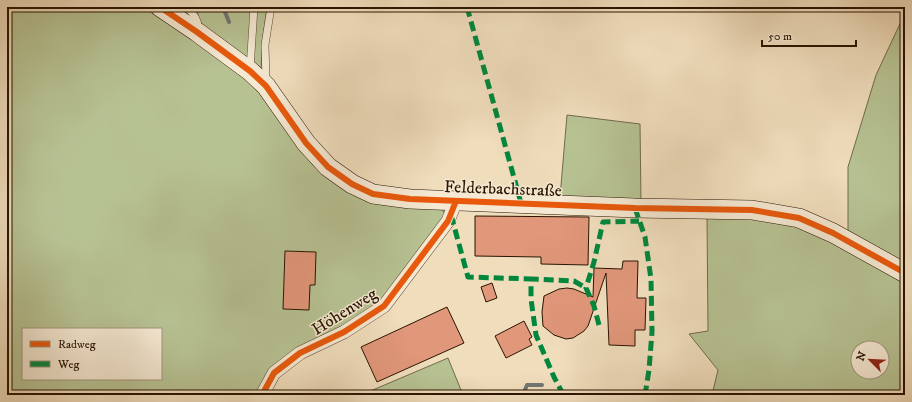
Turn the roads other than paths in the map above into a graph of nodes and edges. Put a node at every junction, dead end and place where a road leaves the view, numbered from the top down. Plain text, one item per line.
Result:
1 (160, 7) edge
2 (187, 7) edge
3 (254, 7) edge
4 (271, 7) edge
5 (197, 32) junction
6 (250, 71) junction
7 (266, 86) junction
8 (456, 201) junction
9 (905, 273) edge
10 (262, 395) edge

1 - 5 street, Felderbachstraße
2 - 5 lane
3 - 6 lane
4 - 7 lane
5 - 6 street, Felderbachstraße
6 - 7 street, Felderbachstraße
7 - 8 street, Felderbachstraße
8 - 9 street, Felderbachstraße
8 - 10 street, Höhenweg

